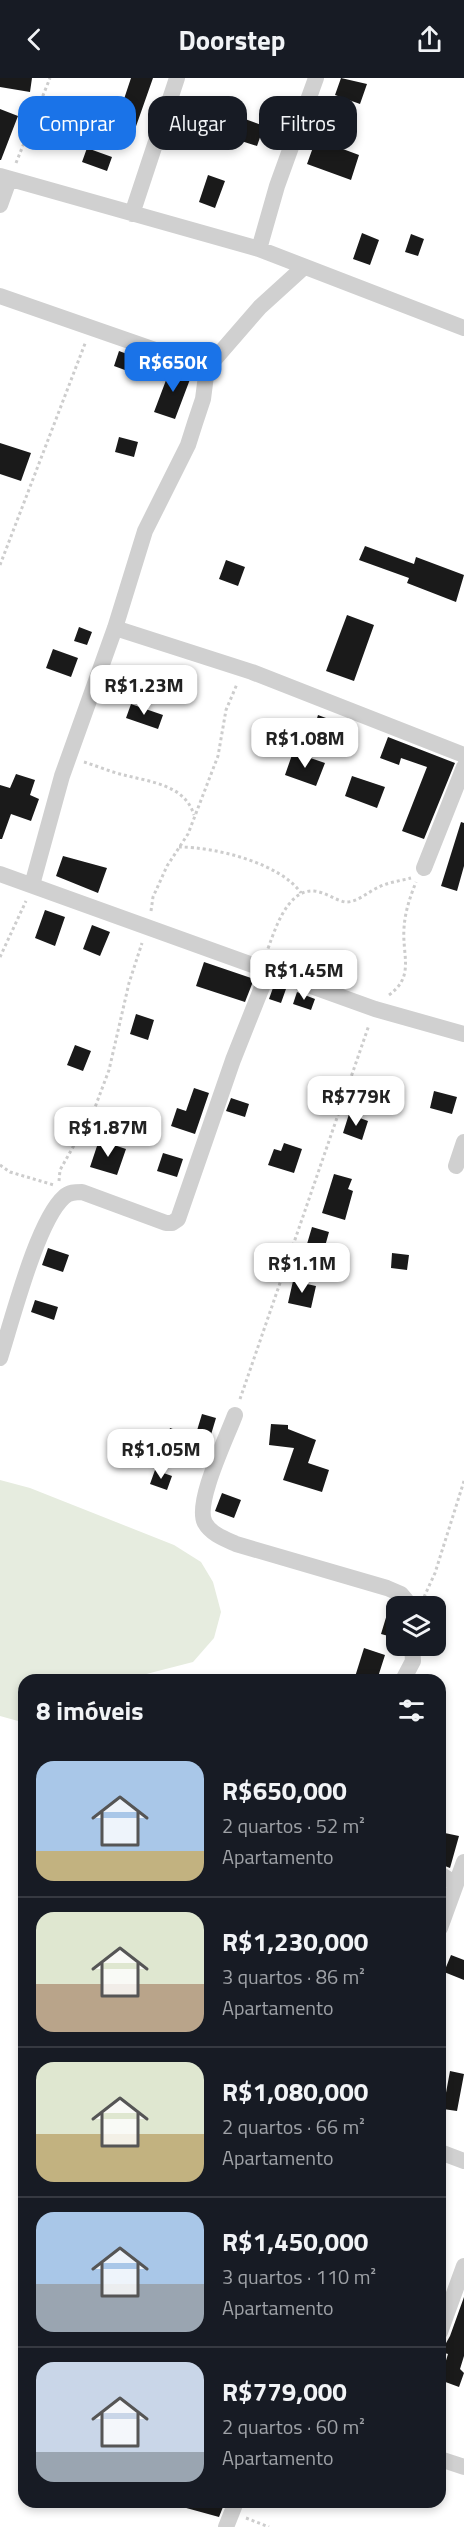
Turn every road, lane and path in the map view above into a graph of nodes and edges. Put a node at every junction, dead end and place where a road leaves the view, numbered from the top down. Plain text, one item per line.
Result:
1 (50, 78) edge
2 (177, 78) edge
3 (316, 78) edge
4 (5, 178) edge
5 (0, 205) edge
6 (132, 214) junction
7 (259, 249) junction
8 (304, 267) junction
9 (0, 296) edge
10 (464, 327) edge
11 (91, 328) junction
12 (207, 368) junction
13 (0, 565) edge
14 (115, 628) junction
15 (464, 755) edge
16 (69, 756) junction
17 (464, 767) edge
18 (195, 817) dead end
19 (179, 847) dead end
20 (424, 867) junction
21 (0, 874) edge
22 (32, 885) junction
23 (301, 893) junction
24 (0, 957) edge
25 (268, 972) junction
26 (375, 1009) junction
27 (464, 1034) edge
28 (464, 1142) edge
29 (0, 1165) edge
30 (456, 1166) dead end
31 (59, 1184) dead end
32 (0, 1358) edge
33 (235, 1415) joint
34 (464, 1481) edge
35 (404, 1596) edge
36 (421, 1596) edge
37 (413, 1656) edge
38 (406, 1674) edge
39 (464, 1862) edge
40 (446, 1878) edge
41 (456, 1884) junction
42 (446, 1912) edge
43 (446, 2154) edge
44 (464, 2161) edge
45 (464, 2266) edge
46 (446, 2316) edge
47 (446, 2461) edge
48 (464, 2467) edge
49 (231, 2514) edge
50 (269, 2527) edge

1 - 4 path
2 - 6 street
3 - 7 street
4 - 5 street
4 - 6 street
6 - 7 street
7 - 8 street
8 - 10 street
8 - 12 street
9 - 11 street
11 - 12 street
11 - 13 path
12 - 14 street
14 - 15 street
14 - 16 street
16 - 18 path
16 - 22 street
17 - 20 street
19 - 23 path
20 - 23 path
20 - 26 path
21 - 22 street
22 - 24 path
22 - 25 street
23 - 25 path
25 - 26 street
25 - 32 street
26 - 27 street
26 - 33 path
28 - 30 street
29 - 31 path
33 - 35 street
34 - 36 path
37 - 38 street
39 - 41 street
40 - 41 street
41 - 42 street
43 - 44 street
45 - 46 street
47 - 48 street
49 - 50 path

